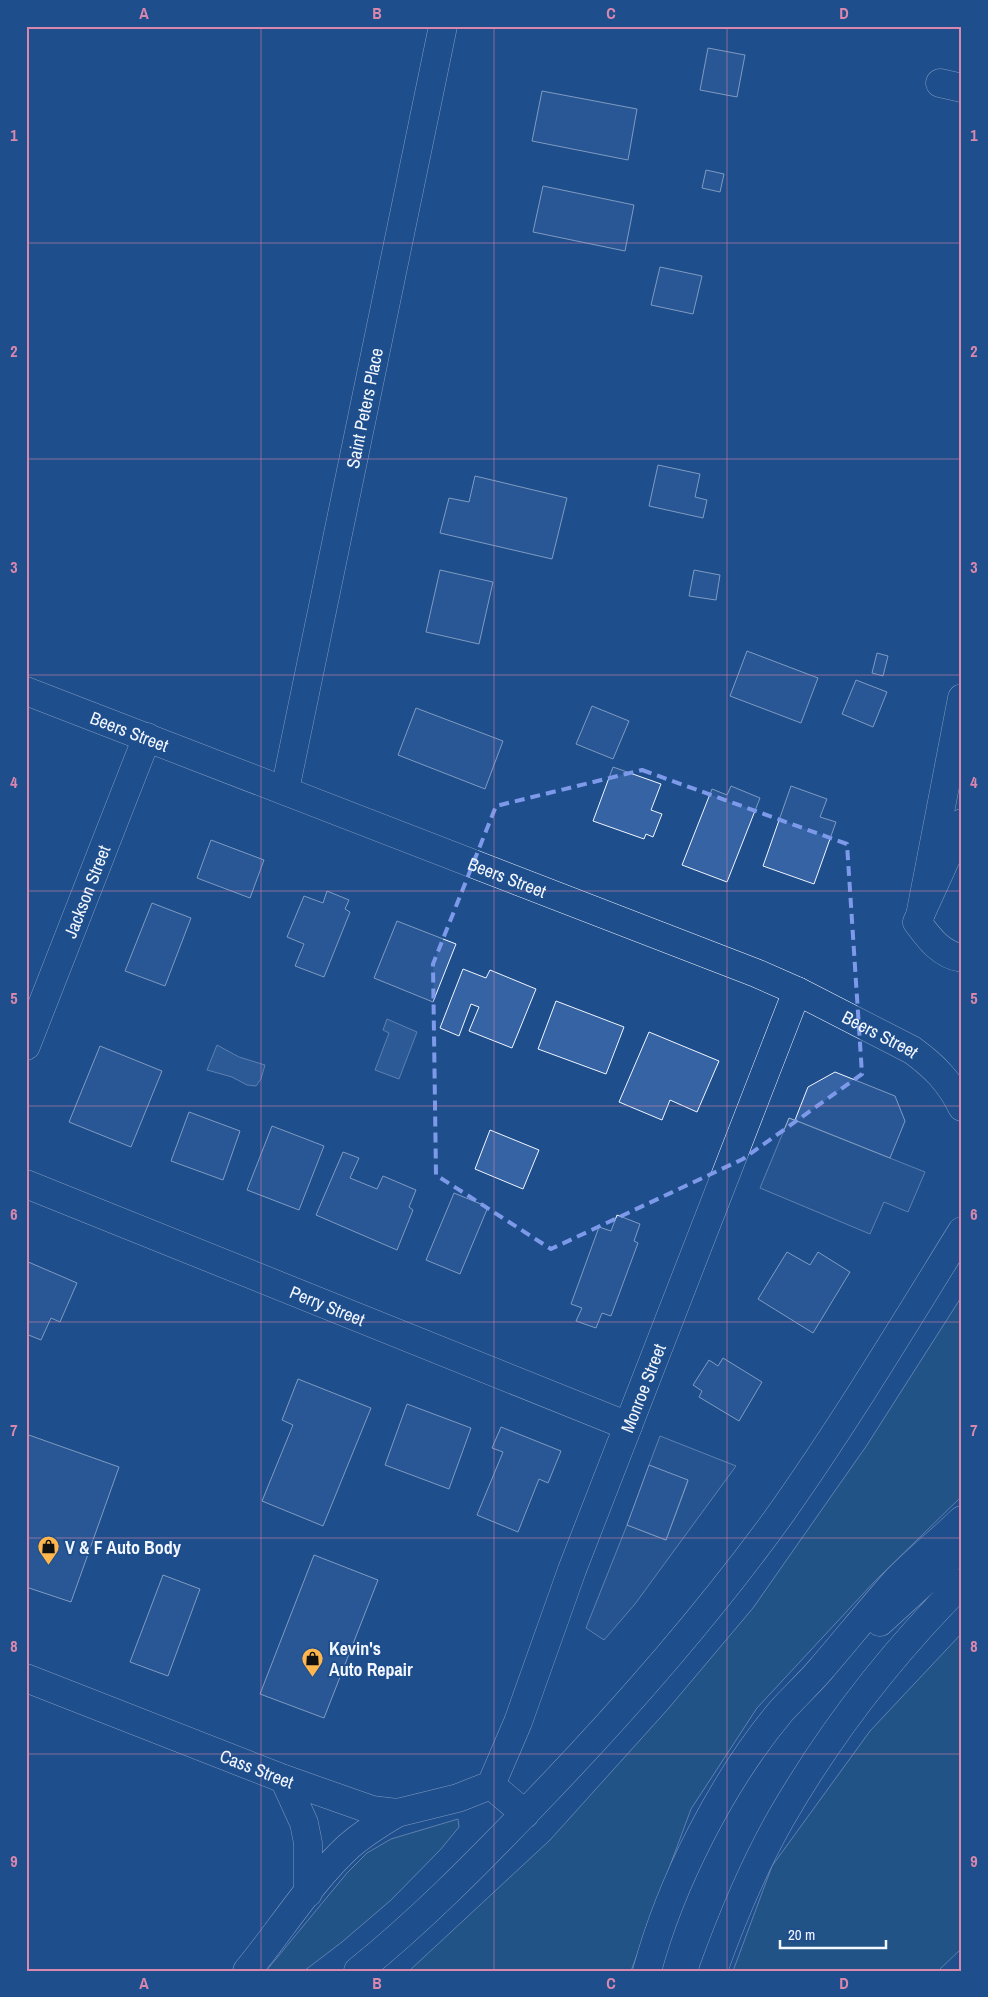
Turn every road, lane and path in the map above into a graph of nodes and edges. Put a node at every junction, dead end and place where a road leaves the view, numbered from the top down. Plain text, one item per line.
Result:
1 (444, 26) edge
2 (26, 690) edge
3 (962, 698) edge
4 (147, 737) junction
5 (285, 790) junction
6 (962, 823) edge
7 (920, 916) junction
8 (962, 958) edge
9 (797, 991) junction
10 (26, 1046) edge
11 (962, 1107) edge
12 (26, 1184) edge
13 (962, 1231) edge
14 (628, 1426) junction
15 (962, 1520) edge
16 (962, 1546) edge
17 (962, 1583) edge
18 (26, 1678) edge
19 (812, 1679) junction
20 (284, 1779) junction
21 (491, 1785) junction
22 (396, 1813) junction
23 (525, 1814) junction
24 (308, 1893) junction
25 (246, 1971) edge
26 (358, 1971) edge
27 (647, 1971) edge
28 (713, 1971) edge

1 - 5 main road, Saint Peters Place
2 - 4 main road, Beers Street
3 - 7 main road
4 - 5 main road, Beers Street
4 - 10 main road, Jackson Street
5 - 9 main road, Beers Street
6 - 7 main road
7 - 8 main road
9 - 11 main road, Beers Street
9 - 14 main road, Monroe Street
12 - 14 main road, Perry Street
13 - 23 main road
14 - 21 main road, Monroe Street
15 - 19 main road
16 - 19 main road
17 - 28 main road
18 - 20 main road, Cass Street
19 - 27 main road
20 - 22 main road, Cass Street
20 - 24 main road
21 - 22 main road, Cass Street
21 - 23 main road
22 - 24 main road
23 - 26 main road
24 - 25 main road

